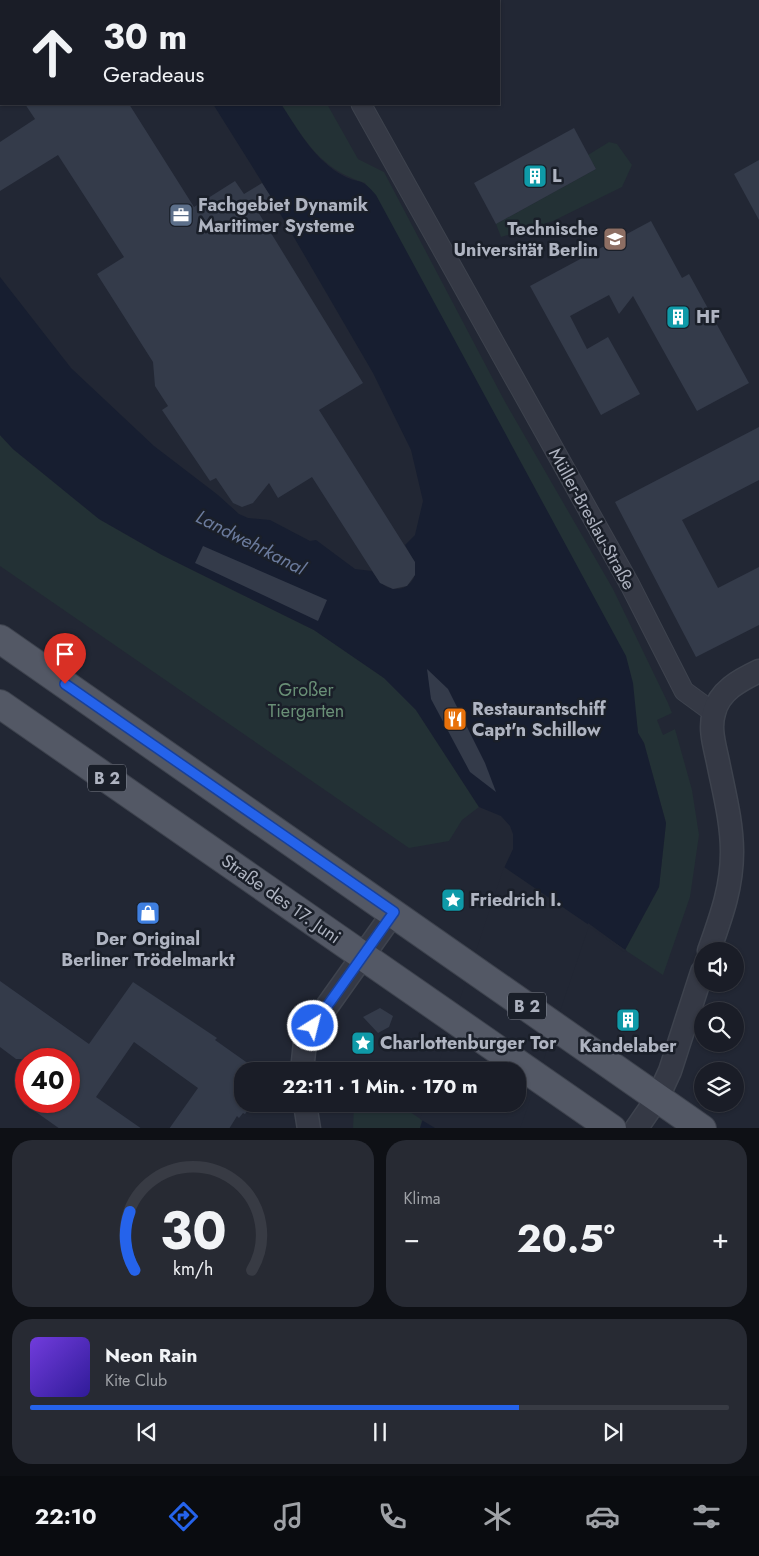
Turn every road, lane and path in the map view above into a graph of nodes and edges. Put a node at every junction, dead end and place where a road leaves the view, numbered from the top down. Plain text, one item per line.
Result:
1 (362, 105) edge
2 (0, 639) edge
3 (759, 671) edge
4 (0, 704) edge
5 (714, 713) junction
6 (394, 912) junction
7 (712, 942) edge
8 (363, 956) junction
9 (696, 992) edge
10 (303, 1062) edge
11 (658, 1097) junction
12 (307, 1112) edge
13 (309, 1128) edge
14 (612, 1128) edge
15 (636, 1128) edge
16 (702, 1128) edge

1 - 5 street, Müller-Breslau-Straße
2 - 6 main road, B 2
3 - 5 street
4 - 8 main road, Straße des 17. Juni / B 2
5 - 7 street
6 - 8 street
6 - 11 main road, B 2
8 - 10 street
8 - 14 main road, Straße des 17. Juni / B 2
9 - 11 street
11 - 15 street
11 - 16 main road, B 2
12 - 13 street

